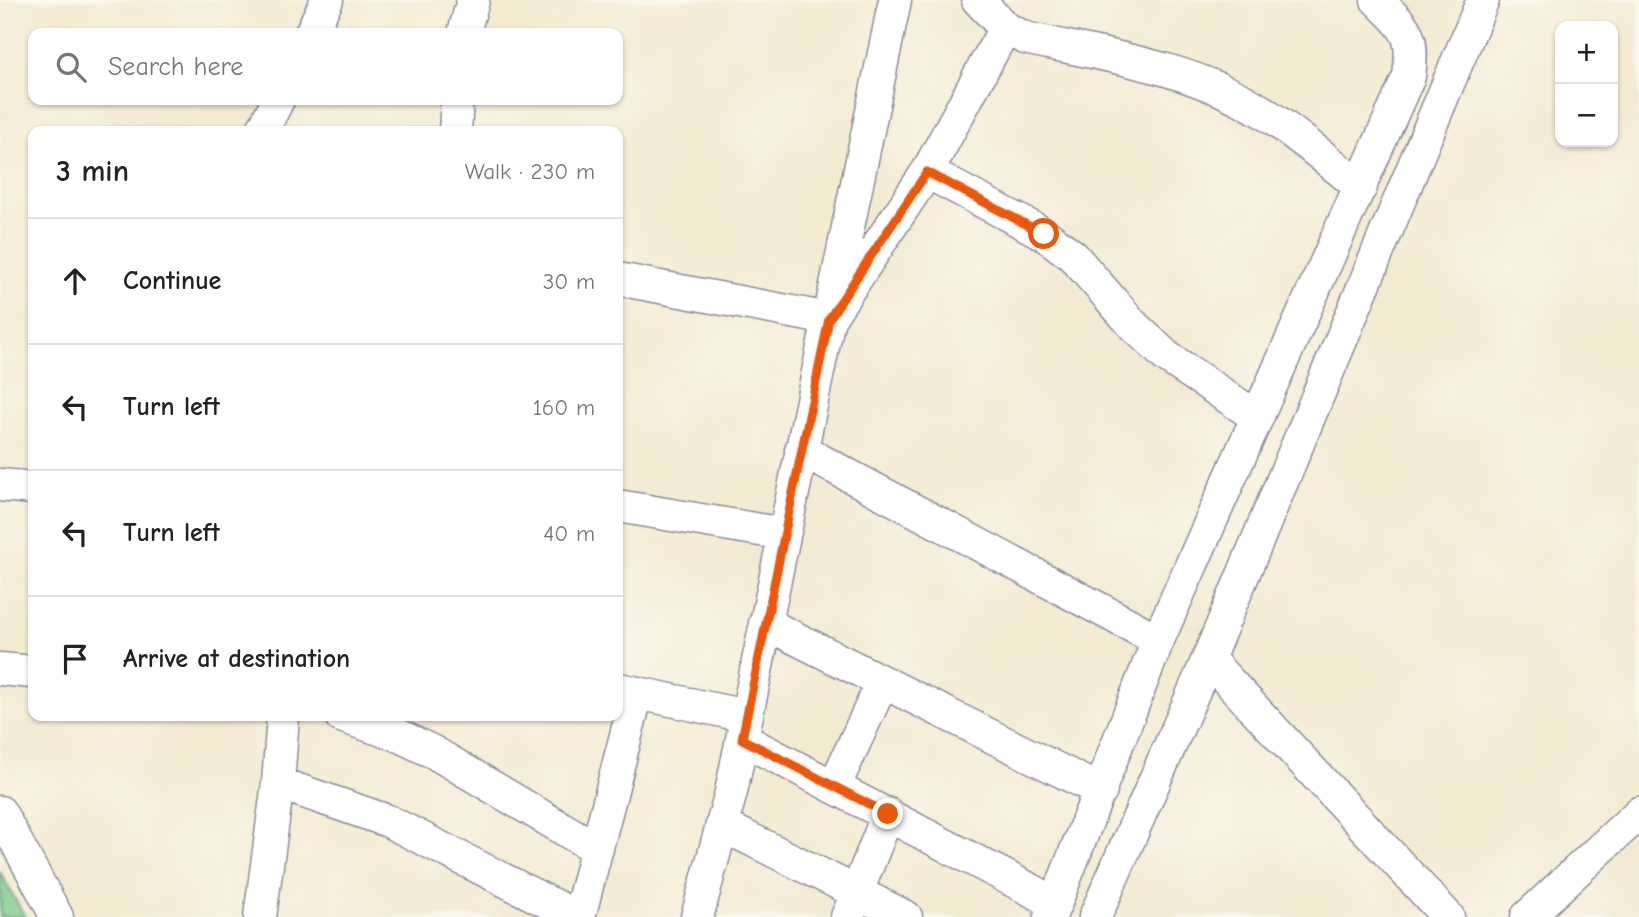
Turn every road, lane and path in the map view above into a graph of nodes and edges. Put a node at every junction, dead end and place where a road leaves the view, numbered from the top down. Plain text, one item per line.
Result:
1 (327, 0) edge
2 (473, 0) edge
3 (895, 0) edge
4 (978, 0) edge
5 (1377, 0) edge
6 (1483, 0) edge
7 (313, 28) edge
8 (465, 28) edge
9 (1005, 28) junction
10 (275, 105) edge
11 (457, 105) edge
12 (265, 126) edge
13 (456, 126) edge
14 (927, 172) junction
15 (1361, 187) junction
16 (623, 280) edge
17 (829, 319) junction
18 (1257, 417) junction
19 (801, 450) junction
20 (0, 485) edge
21 (28, 488) edge
22 (623, 507) edge
23 (784, 534) junction
24 (765, 623) junction
25 (1158, 640) junction
26 (1208, 659) junction
27 (0, 669) edge
28 (28, 672) edge
29 (882, 683) junction
30 (628, 691) edge
31 (623, 716) edge
32 (284, 721) edge
33 (356, 721) edge
34 (622, 721) edge
35 (744, 728) junction
36 (278, 783) junction
37 (834, 787) junction
38 (1101, 792) junction
39 (0, 812) edge
40 (1639, 813) edge
41 (888, 814) junction
42 (722, 825) junction
43 (597, 849) junction
44 (852, 904) edge
45 (1053, 910) edge
46 (57, 917) edge
47 (260, 917) edge
48 (578, 917) edge
49 (697, 917) edge
50 (906, 917) edge
51 (1096, 917) edge
52 (1448, 917) edge
53 (1527, 917) edge

1 - 7 street
2 - 8 street
3 - 17 street
4 - 9 street
5 - 15 street
6 - 26 street
9 - 14 street
9 - 15 street
10 - 12 street
11 - 13 street
14 - 17 street
14 - 18 street
15 - 18 street
16 - 17 street
17 - 19 street
18 - 25 street
19 - 23 street
19 - 25 street
20 - 21 street
22 - 23 street
23 - 24 street
24 - 29 street
24 - 35 street
25 - 38 street
26 - 51 street
26 - 52 street
27 - 28 street
29 - 37 street
29 - 38 street
30 - 31 street
30 - 35 street
32 - 36 street
33 - 43 street
34 - 43 street
35 - 37 street
35 - 42 street
36 - 47 street
36 - 48 street
37 - 41 street
38 - 45 street
39 - 46 street
40 - 53 street
41 - 44 street
41 - 45 street
42 - 44 street
42 - 49 street
43 - 48 street
44 - 50 street

